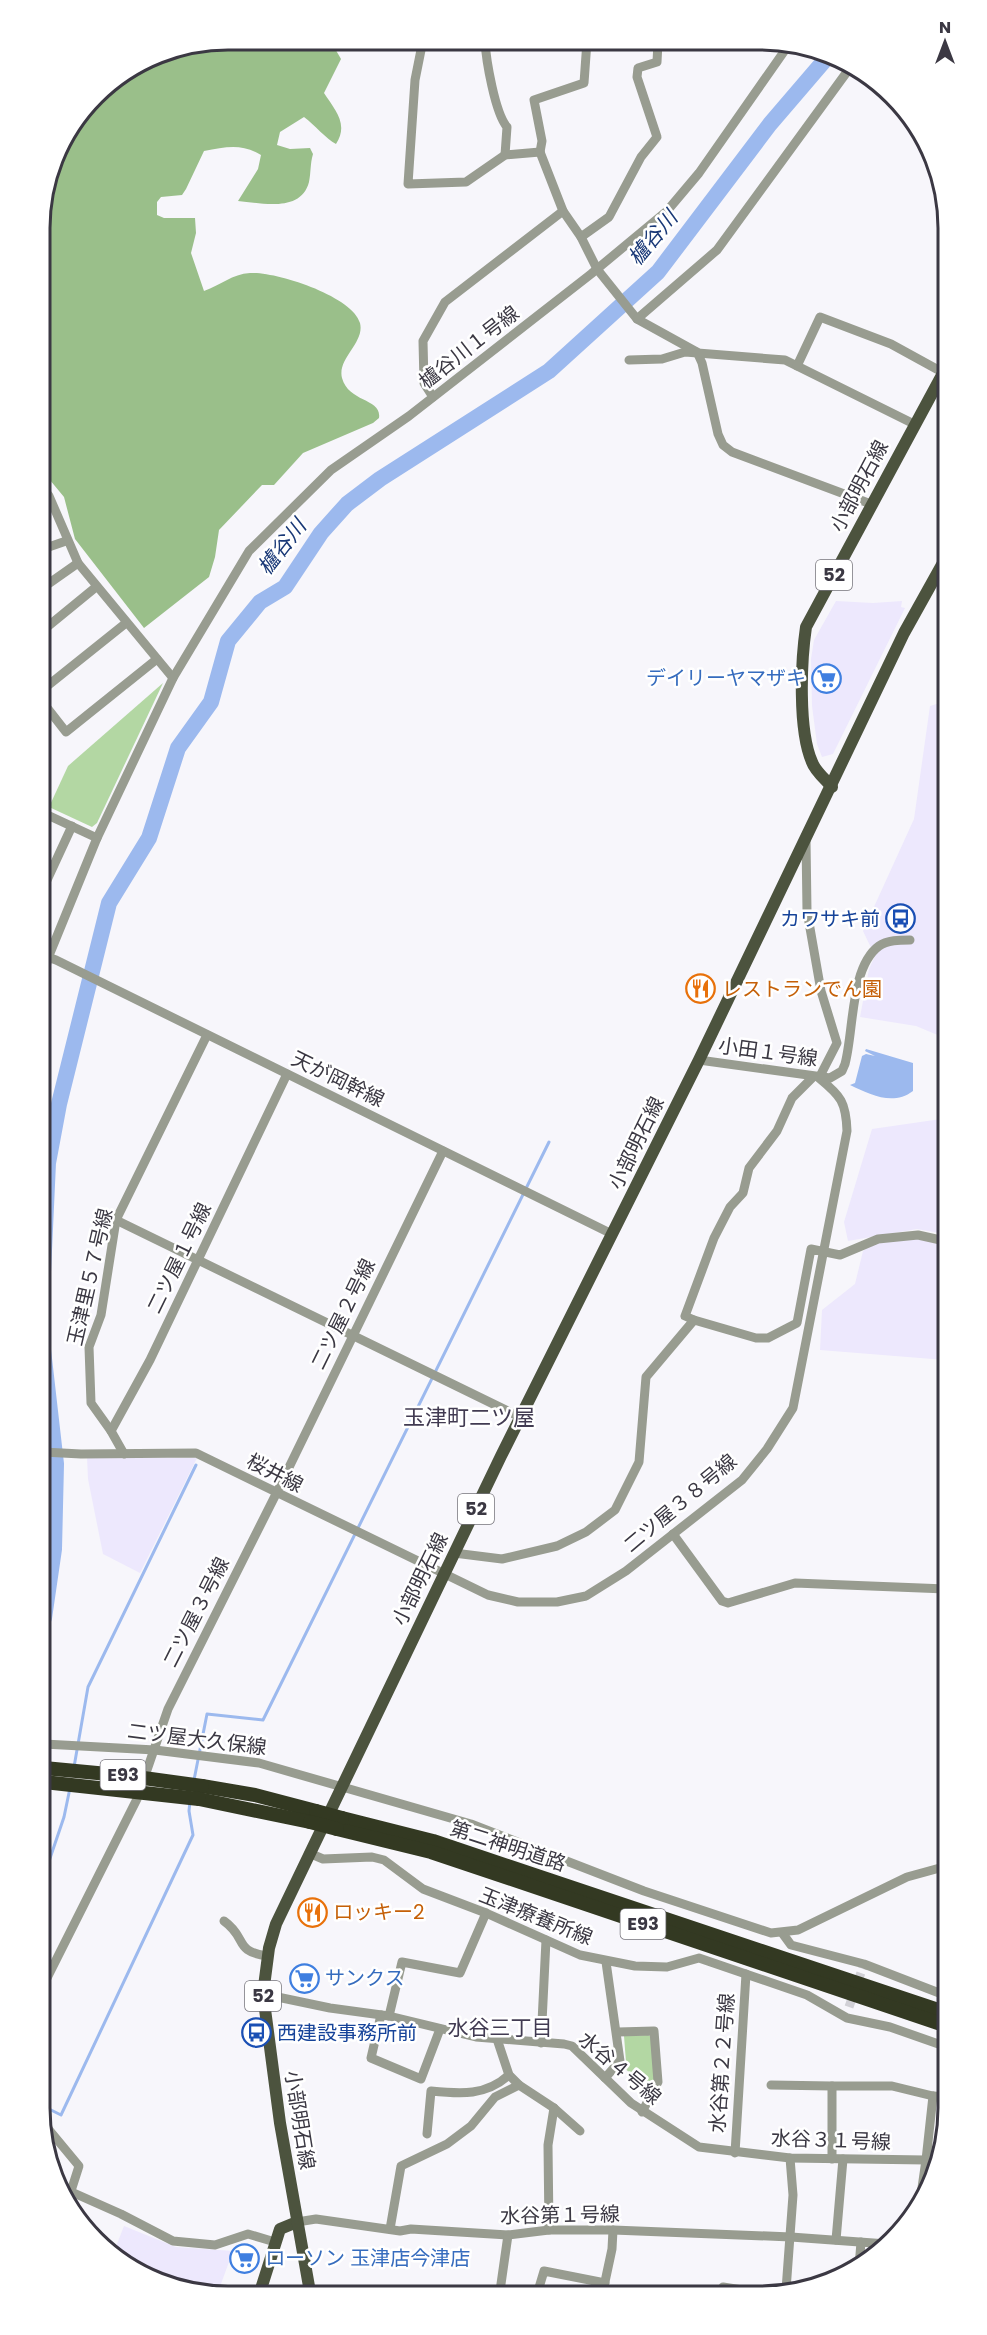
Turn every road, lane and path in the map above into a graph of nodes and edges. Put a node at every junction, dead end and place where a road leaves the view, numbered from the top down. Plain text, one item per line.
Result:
1 (421, 50) edge
2 (486, 50) edge
3 (586, 50) edge
4 (658, 50) edge
5 (782, 51) edge
6 (847, 72) edge
7 (540, 152) junction
8 (505, 155) junction
9 (562, 211) junction
10 (581, 237) junction
11 (597, 269) junction
12 (637, 319) junction
13 (697, 352) junction
14 (629, 360) dead end
15 (797, 366) junction
16 (938, 371) edge
17 (938, 380) edge
18 (433, 397) junction
19 (914, 424) junction
20 (871, 504) junction
21 (50, 509) edge
22 (66, 541) junction
23 (50, 547) edge
24 (78, 563) junction
25 (938, 572) edge
26 (50, 582) edge
27 (96, 586) junction
28 (126, 623) junction
29 (50, 624) edge
30 (157, 659) junction
31 (173, 678) junction
32 (50, 684) edge
33 (50, 712) edge
34 (832, 787) junction
35 (50, 816) edge
36 (72, 826) junction
37 (97, 838) junction
38 (806, 840) junction
39 (50, 875) edge
40 (910, 940) dead end
41 (50, 955) edge
42 (50, 957) edge
43 (207, 1035) junction
44 (699, 1060) junction
45 (287, 1074) junction
46 (816, 1078) junction
47 (443, 1151) junction
48 (116, 1220) junction
49 (612, 1234) junction
50 (937, 1239) edge
51 (824, 1252) junction
52 (198, 1259) junction
53 (693, 1320) junction
54 (353, 1335) junction
55 (520, 1417) junction
56 (111, 1431) junction
57 (50, 1452) edge
58 (124, 1454) junction
59 (276, 1494) junction
60 (673, 1534) junction
61 (454, 1553) junction
62 (443, 1574) junction
63 (937, 1589) edge
64 (50, 1744) edge
65 (155, 1750) junction
66 (50, 1769) edge
67 (50, 1782) edge
68 (344, 1785) junction
69 (200, 1792) junction
70 (340, 1823) junction
71 (309, 1853) junction
72 (937, 1869) edge
73 (486, 1914) junction
74 (224, 1921) dead end
75 (783, 1934) junction
76 (546, 1940) junction
77 (267, 1956) junction
78 (606, 1962) junction
79 (50, 1972) edge
80 (746, 1974) junction
81 (937, 1992) edge
82 (263, 1994) junction
83 (849, 2007) tunnel mouth
84 (937, 2010) edge
85 (385, 2016) junction
86 (848, 2018) junction
87 (937, 2023) edge
88 (440, 2030) junction
89 (618, 2032) junction
90 (497, 2039) junction
91 (541, 2043) junction
92 (937, 2044) edge
93 (509, 2075) junction
94 (604, 2078) junction
95 (519, 2085) junction
96 (771, 2085) dead end
97 (832, 2086) junction
98 (933, 2096) junction
99 (937, 2096) edge
100 (555, 2108) junction
101 (642, 2112) junction
102 (580, 2132) dead end
103 (51, 2133) edge
104 (427, 2134) dead end
105 (735, 2153) junction
106 (790, 2158) junction
107 (832, 2159) junction
108 (843, 2159) junction
109 (926, 2160) junction
110 (929, 2160) edge
111 (924, 2177) edge
112 (70, 2191) joint
113 (297, 2222) junction
114 (390, 2229) junction
115 (549, 2229) junction
116 (613, 2230) junction
117 (508, 2235) junction
118 (791, 2237) junction
119 (836, 2240) junction
120 (275, 2241) junction
121 (861, 2242) junction
122 (875, 2243) edge
123 (860, 2255) edge
124 (787, 2283) edge
125 (263, 2286) edge
126 (309, 2286) edge
127 (501, 2286) edge
128 (540, 2286) edge
129 (600, 2286) edge
130 (604, 2286) edge

1 - 8 street
2 - 8 street
3 - 7 street
4 - 10 street
5 - 11 street, 櫨谷川１号線
6 - 12 street
7 - 8 street
7 - 9 street
9 - 10 street
9 - 18 street
10 - 11 street
11 - 12 street
11 - 18 street, 櫨谷川１号線
12 - 13 street
13 - 14 street
13 - 15 street
13 - 20 street
15 - 16 street
15 - 19 street
17 - 19 main road, 小部明石線 / 52
18 - 31 street, 櫨谷川１号線
19 - 20 main road, 小部明石線 / 52
20 - 34 main road, 小部明石線 / 52
21 - 22 street
22 - 23 street
22 - 24 street
24 - 26 street
24 - 27 street
25 - 34 main road, 小部明石線 / 52
27 - 28 street
27 - 29 street
28 - 30 street
28 - 32 street
30 - 31 street
30 - 33 street
31 - 37 street, 櫨谷川１号線
34 - 38 main road, 小部明石線 / 52
35 - 36 street
36 - 37 street
36 - 39 street
37 - 41 street, 櫨谷川１号線
38 - 44 main road, 小部明石線 / 52
38 - 46 street
40 - 46 street, 小田１号線
42 - 43 street, 天が岡幹線
43 - 45 street, 天が岡幹線
43 - 48 street, 玉津里５７号線
44 - 46 street, 小田１号線
44 - 49 main road, 小部明石線 / 52
45 - 47 street, 天が岡幹線
45 - 52 street, 二ツ屋１号線
46 - 51 street, 二ツ屋３８号線
46 - 53 street
47 - 49 street, 天が岡幹線
47 - 54 street, 二ツ屋２号線
48 - 52 street
48 - 56 street, 玉津里５７号線
49 - 55 main road, 小部明石線 / 52
50 - 51 street
51 - 53 street
51 - 60 street, 二ツ屋３８号線
52 - 54 street
52 - 56 street, 二ツ屋１号線
53 - 61 street
54 - 55 street
54 - 59 street, 二ツ屋２号線
55 - 61 main road, 小部明石線 / 52
56 - 58 street
57 - 58 street, 桜井線
58 - 59 street, 桜井線
59 - 62 street, 桜井線
59 - 65 street, 二ツ屋３号線
60 - 62 street, 二ツ屋３８号線
60 - 63 street
61 - 62 main road, 小部明石線 / 52
62 - 68 main road, 小部明石線 / 52
64 - 65 street, 二ツ屋大久保線
65 - 68 street, 二ツ屋大久保線
65 - 79 street, 二ツ屋３号線
66 - 69 highway, 第二神明道路 / E93, bridge
67 - 69 highway, 第二神明道路 / E93, bridge
68 - 71 main road, 小部明石線 / 52
68 - 75 street
69 - 70 highway, 第二神明道路 / E93, bridge
70 - 84 highway, 第二神明道路 / E93
70 - 87 highway, 第二神明道路 / E93
71 - 73 street, 玉津療養所線
71 - 77 main road, 小部明石線 / 52
72 - 75 street
73 - 76 street, 玉津療養所線
73 - 85 street
74 - 77 street
75 - 81 street
76 - 78 street, 玉津療養所線
76 - 91 street
77 - 82 main road, 小部明石線 / 52
78 - 80 street, 玉津療養所線
78 - 89 street
80 - 86 street, 玉津療養所線
80 - 105 street, 水谷第２２号線
82 - 85 street, 水谷４号線
82 - 113 main road, 小部明石線 / 52
83 - 86 street
85 - 88 street, 水谷４号線
85 - 88 street
86 - 92 street, 玉津療養所線
88 - 90 street, 水谷４号線
89 - 94 street
89 - 101 street
90 - 91 street, 水谷４号線
90 - 93 street
91 - 94 street, 水谷４号線
93 - 95 street
93 - 104 street
94 - 101 street, 水谷４号線
95 - 100 street
95 - 114 street
96 - 97 street
97 - 98 street
97 - 107 street
98 - 99 street
98 - 109 street
100 - 102 street
100 - 115 street
101 - 105 street, 水谷４号線
103 - 112 street
105 - 106 street, 水谷３１号線
106 - 107 street, 水谷３１号線
106 - 118 street
107 - 108 street, 水谷３１号線
108 - 109 street, 水谷３１号線
108 - 119 street
109 - 110 street, 水谷３１号線
109 - 111 street
112 - 120 street
113 - 114 street, 水谷第１号線
113 - 120 main road
113 - 126 main road, 小部明石線 / 52
114 - 117 street, 水谷第１号線
115 - 116 street, 水谷第１号線
115 - 117 street, 水谷第１号線
116 - 118 street, 水谷第１号線
116 - 130 street
117 - 127 street
118 - 119 street, 水谷第１号線
118 - 124 street
119 - 121 street, 水谷第１号線
120 - 125 main road
121 - 122 street, 水谷第１号線
121 - 123 street
128 - 129 street

